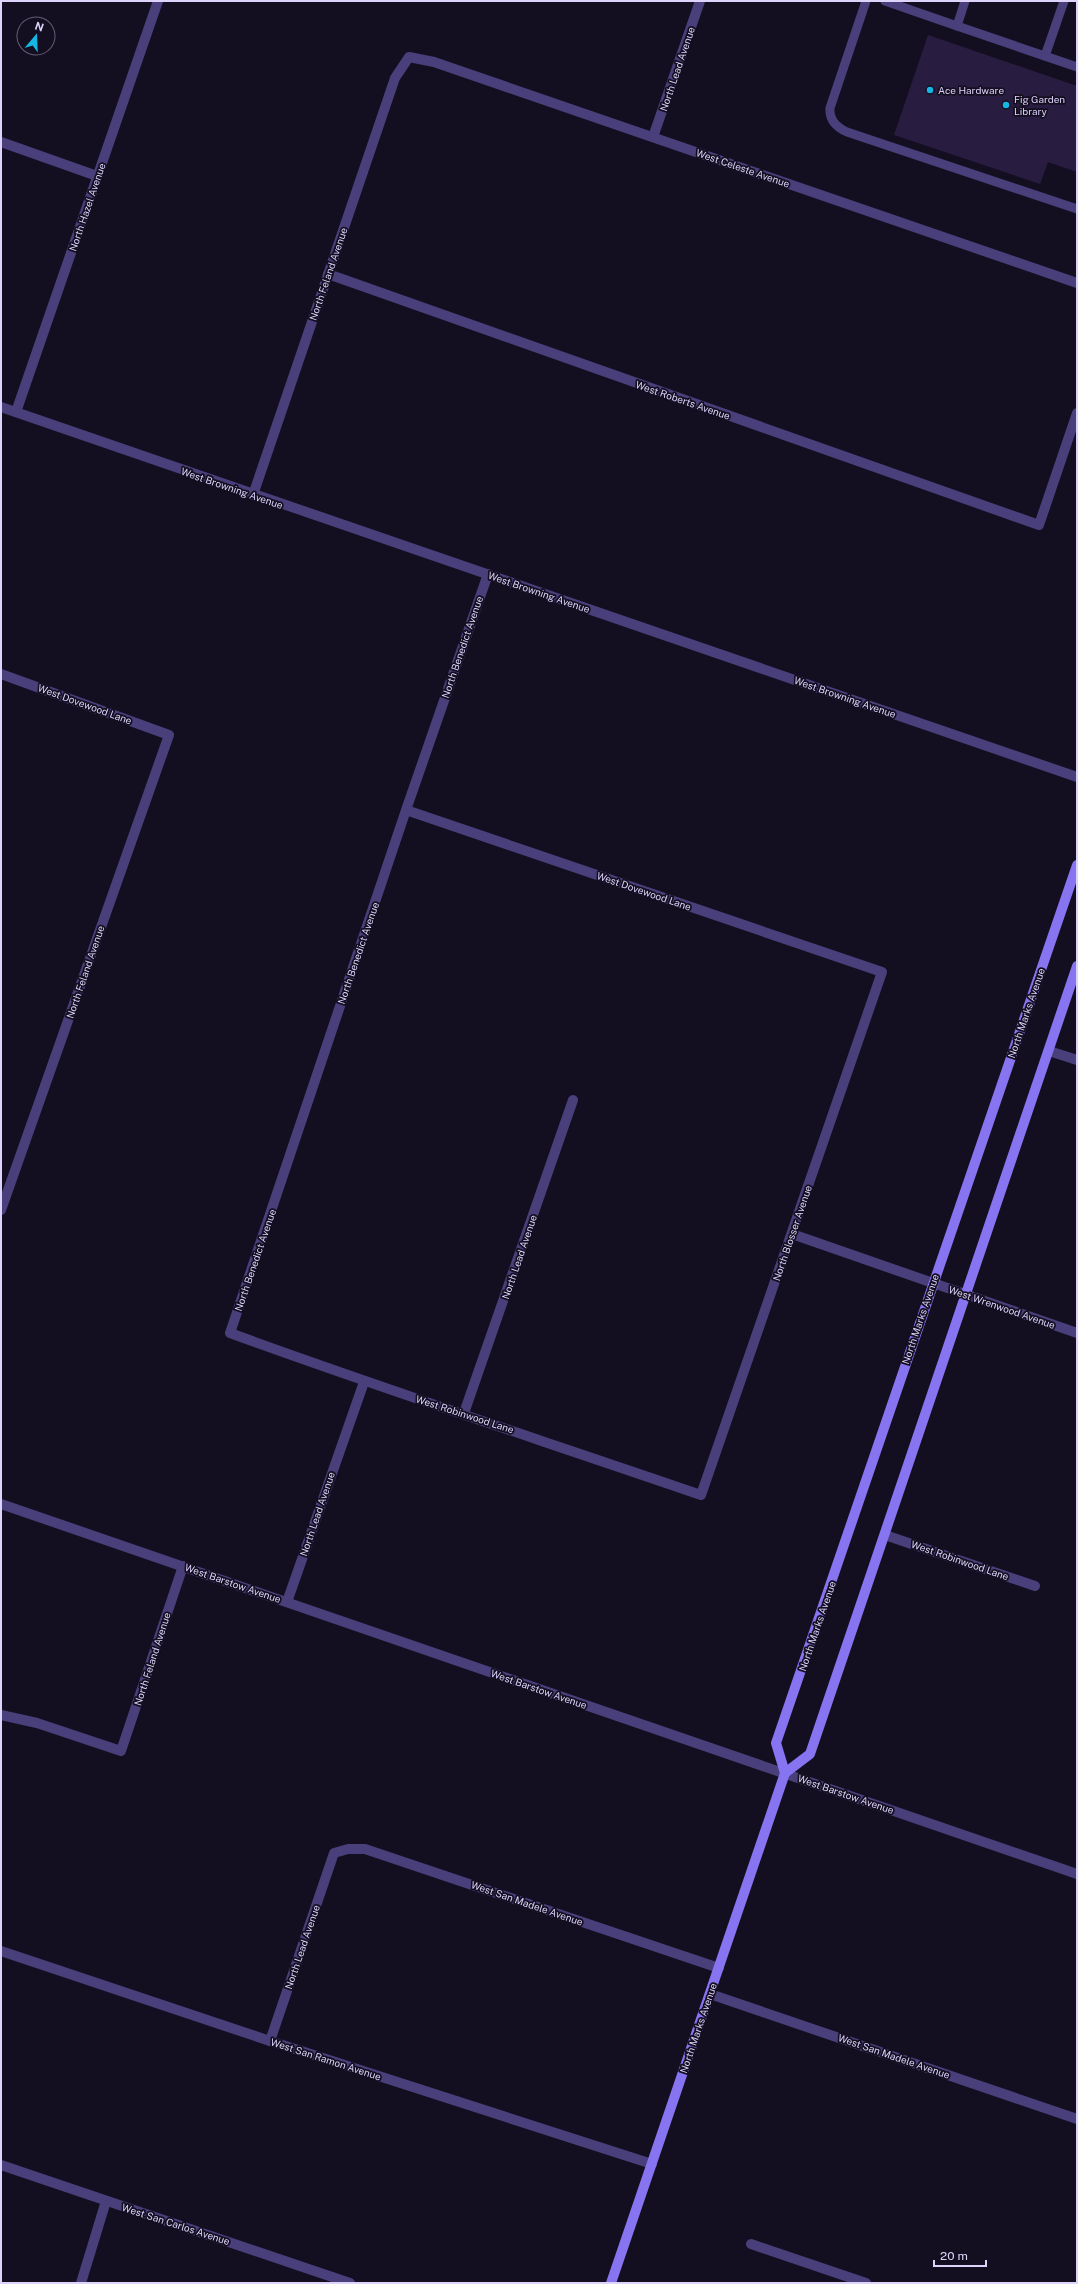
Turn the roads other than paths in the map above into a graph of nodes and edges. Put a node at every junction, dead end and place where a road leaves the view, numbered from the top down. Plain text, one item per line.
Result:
1 (158, 1) edge
2 (700, 1) edge
3 (866, 1) edge
4 (885, 1) edge
5 (965, 1) edge
6 (1064, 1) edge
7 (957, 26) junction
8 (1045, 56) junction
9 (409, 57) joint
10 (1077, 67) edge
11 (653, 137) junction
12 (1, 142) edge
13 (97, 176) junction
14 (1077, 209) edge
15 (328, 274) junction
16 (1077, 283) edge
17 (1, 407) edge
18 (16, 412) junction
19 (1077, 413) edge
20 (253, 495) junction
21 (488, 574) junction
22 (1, 674) edge
23 (169, 734) joint
24 (1077, 777) edge
25 (406, 810) junction
26 (1077, 865) edge
27 (1077, 966) edge
28 (882, 972) joint
29 (1049, 1051) junction
30 (1077, 1060) edge
31 (573, 1100) dead end
32 (1, 1210) edge
33 (792, 1234) junction
34 (932, 1284) junction
35 (966, 1295) junction
36 (230, 1333) joint
37 (1077, 1333) edge
38 (364, 1382) junction
39 (464, 1413) junction
40 (701, 1495) joint
41 (1, 1504) edge
42 (885, 1535) junction
43 (183, 1566) junction
44 (1035, 1586) dead end
45 (287, 1602) junction
46 (1, 1715) edge
47 (785, 1773) junction
48 (334, 1853) joint
49 (1077, 1874) edge
50 (1, 1951) edge
51 (719, 1968) junction
52 (710, 1994) junction
53 (270, 2041) junction
54 (1077, 2119) edge
55 (652, 2164) junction
56 (1, 2165) edge
57 (106, 2201) junction
58 (751, 2244) dead end
59 (327, 2279) edge
60 (81, 2283) edge
61 (350, 2283) edge
62 (611, 2283) edge
63 (866, 2283) edge

1 - 13 street, North Hazel Avenue
2 - 11 street, North Lead Avenue
3 - 14 lane
4 - 7 lane
5 - 7 lane
6 - 8 lane
7 - 8 lane
8 - 10 lane
9 - 11 street, West Celeste Avenue
9 - 15 street, North Feland Avenue
11 - 16 street, West Celeste Avenue
12 - 13 street
13 - 18 street, North Hazel Avenue
15 - 19 street, West Roberts Avenue
15 - 20 street, North Feland Avenue
17 - 18 street, West Browning Avenue
18 - 20 street, West Browning Avenue
20 - 21 street, West Browning Avenue
21 - 24 street, West Browning Avenue
21 - 25 street, North Benedict Avenue
22 - 23 street, West Dovewood Lane
23 - 32 street, North Feland Avenue
25 - 28 street, West Dovewood Lane
25 - 36 street, North Benedict Avenue
26 - 34 main road, North Marks Avenue
27 - 29 main road
28 - 33 street, North Blosser Avenue
29 - 30 street
29 - 35 main road
31 - 39 street, North Lead Avenue
33 - 34 street, West Wrenwood Avenue
33 - 40 street, North Blosser Avenue
34 - 35 street, West Wrenwood Avenue
34 - 47 main road, North Marks Avenue
35 - 37 street, West Wrenwood Avenue
35 - 42 main road
36 - 38 street, West Robinwood Lane
38 - 39 street, West Robinwood Lane
38 - 45 street, North Lead Avenue
39 - 40 street, West Robinwood Lane
41 - 43 street, West Barstow Avenue
42 - 44 street, West Robinwood Lane
42 - 47 main road
43 - 45 street, West Barstow Avenue
43 - 46 street, North Feland Avenue
45 - 47 street, West Barstow Avenue
47 - 49 street, West Barstow Avenue
47 - 51 main road, North Marks Avenue
48 - 51 street, West San Madele Avenue
48 - 53 street, North Lead Avenue
50 - 53 street, West San Ramon Avenue
51 - 52 main road, North Marks Avenue
52 - 54 street, West San Madele Avenue
52 - 55 main road, North Marks Avenue
53 - 55 street, West San Ramon Avenue
55 - 62 main road, North Marks Avenue
56 - 57 street, West San Carlos Avenue
57 - 59 street, West San Carlos Avenue
57 - 60 street
58 - 63 street
59 - 61 street, West San Carlos Avenue

